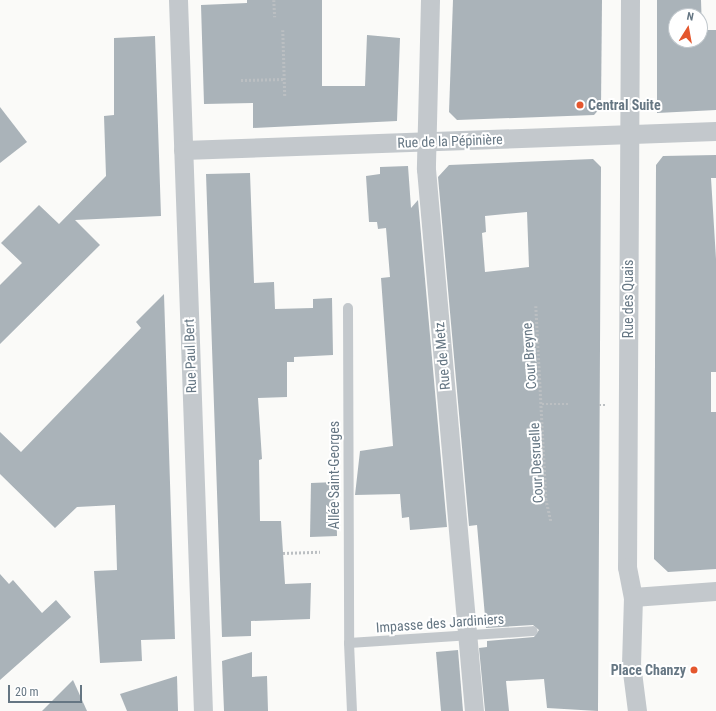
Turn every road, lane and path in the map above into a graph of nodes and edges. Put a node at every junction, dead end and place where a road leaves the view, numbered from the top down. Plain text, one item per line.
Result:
1 (178, 0) edge
2 (274, 0) edge
3 (430, 0) edge
4 (630, 0) edge
5 (275, 17) dead end
6 (283, 30) dead end
7 (284, 79) junction
8 (241, 80) dead end
9 (285, 96) dead end
10 (716, 131) edge
11 (630, 135) junction
12 (425, 142) junction
13 (183, 150) junction
14 (536, 306) dead end
15 (348, 308) dead end
16 (542, 404) junction
17 (569, 404) dead end
18 (551, 521) dead end
19 (320, 552) dead end
20 (283, 553) dead end
21 (716, 591) edge
22 (633, 597) junction
23 (533, 631) dead end
24 (466, 635) junction
25 (348, 643) junction
26 (203, 711) edge
27 (352, 711) edge
28 (474, 711) edge
29 (637, 711) edge

1 - 13 street, Rue Paul Bert
2 - 5 path
3 - 12 street, Rue de Metz
4 - 11 street, Rue des Quais
6 - 7 path
7 - 8 path
7 - 9 path
10 - 11 street, Rue de la Pépinière
11 - 12 street, Rue de la Pépinière
11 - 22 street, Rue des Quais
12 - 13 street, Rue de la Pépinière
12 - 24 street, Rue de Metz
13 - 26 street, Rue Paul Bert
14 - 16 path, Cour Breyne
15 - 25 lane, Allée Saint-Georges
16 - 17 path
16 - 18 path, Cour Desruelle
19 - 20 path
21 - 22 street
22 - 29 street
23 - 24 lane, Impasse des Jardiniers
24 - 25 lane, Impasse des Jardiniers
24 - 28 street, Rue de Metz
25 - 27 lane, Allée Saint-Georges

